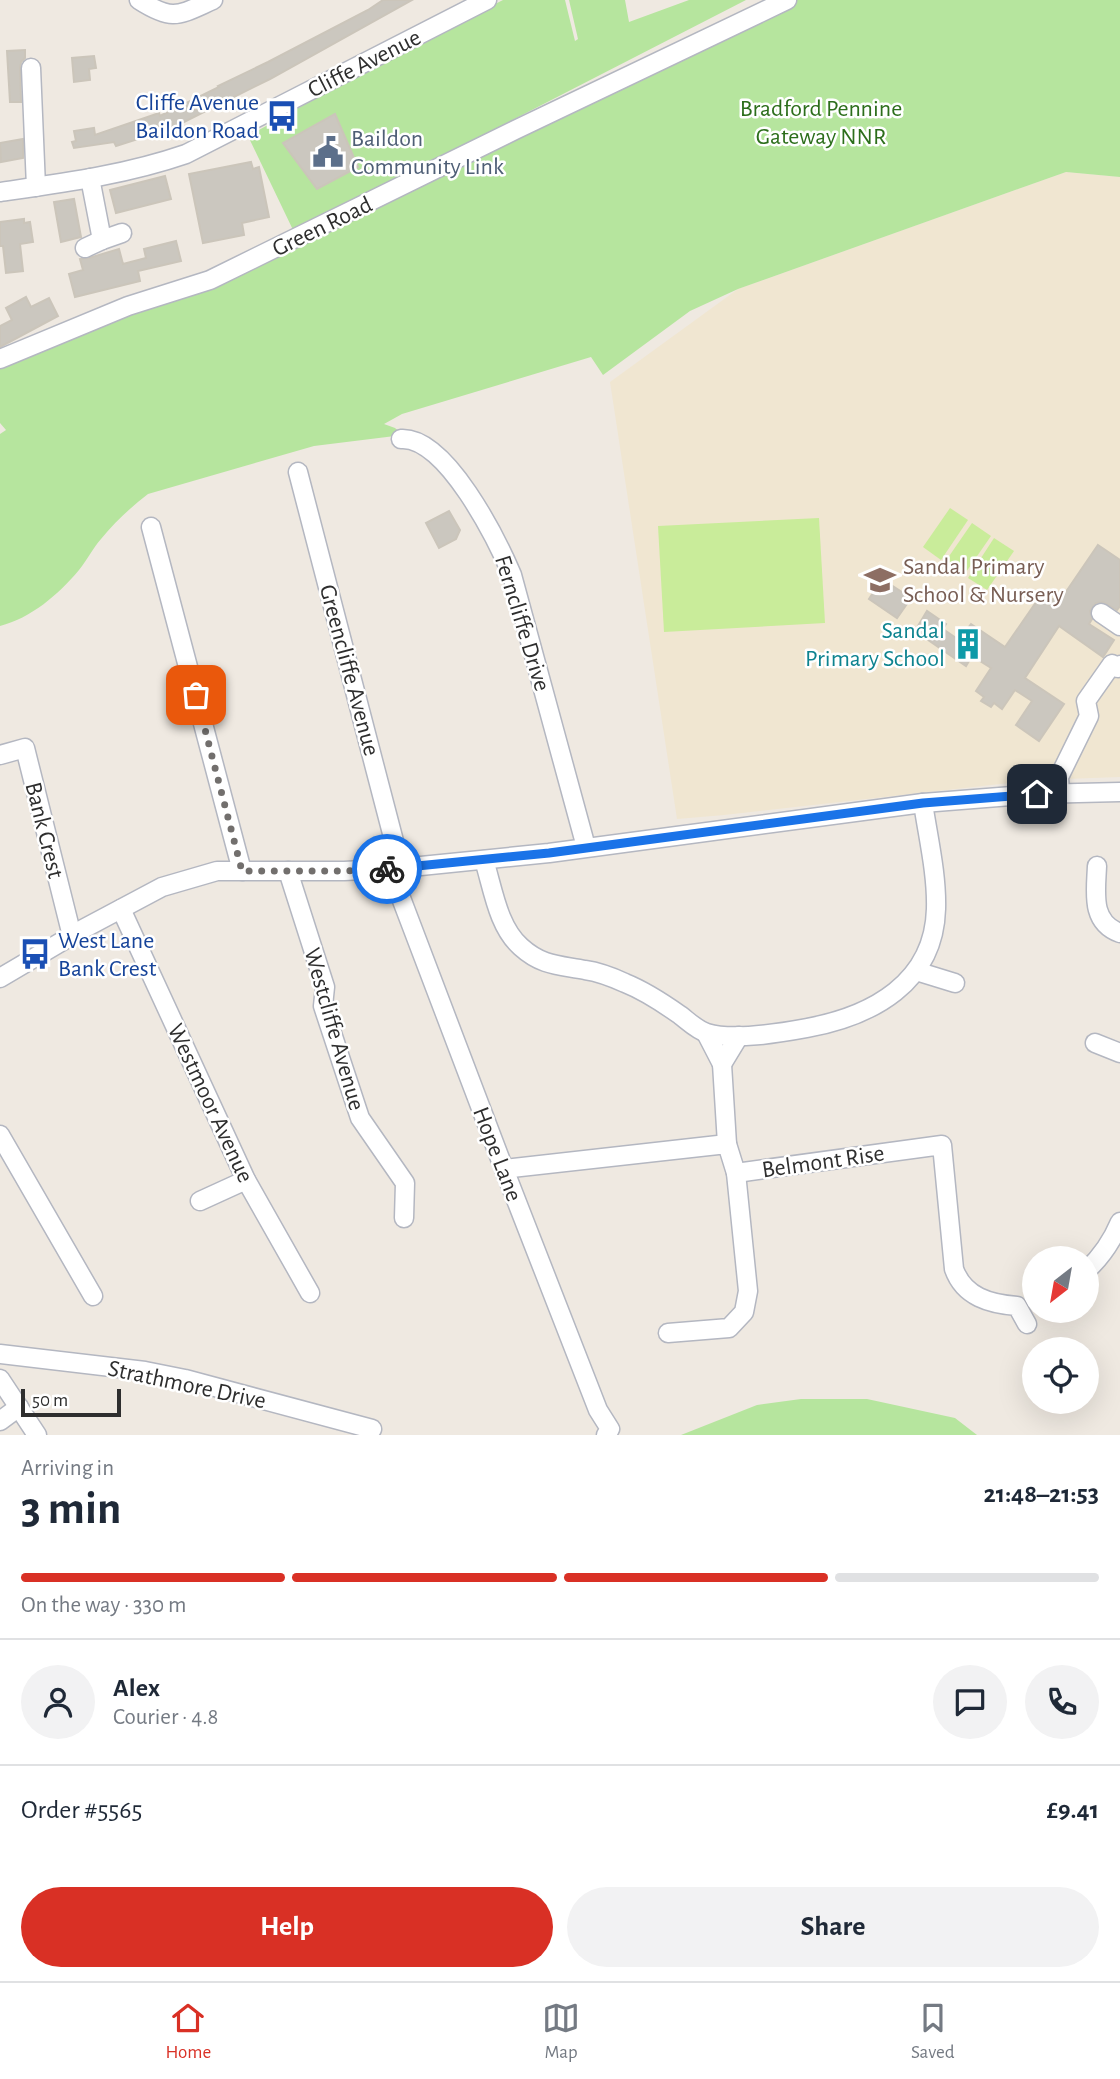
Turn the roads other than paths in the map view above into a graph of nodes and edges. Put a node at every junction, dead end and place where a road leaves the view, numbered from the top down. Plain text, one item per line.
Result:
1 (139, 0) edge
2 (213, 0) edge
3 (487, 0) edge
4 (787, 0) edge
5 (31, 68) dead end
6 (90, 178) junction
7 (36, 187) junction
8 (0, 192) edge
9 (122, 233) dead end
10 (102, 240) junction
11 (85, 247) dead end
12 (0, 359) edge
13 (401, 439) dead end
14 (298, 471) dead end
15 (151, 527) dead end
16 (1101, 613) dead end
17 (1120, 626) edge
18 (1120, 665) edge
19 (0, 755) edge
20 (1120, 792) edge
21 (1060, 793) junction
22 (923, 803) junction
23 (586, 847) junction
24 (484, 860) junction
25 (1097, 866) dead end
26 (396, 868) junction
27 (242, 871) junction
28 (288, 871) junction
29 (121, 909) junction
30 (1120, 933) edge
31 (72, 936) junction
32 (916, 971) junction
33 (0, 978) edge
34 (955, 983) dead end
35 (706, 1033) junction
36 (739, 1036) junction
37 (1095, 1043) dead end
38 (1120, 1053) edge
39 (722, 1064) junction
40 (0, 1135) edge
41 (727, 1144) junction
42 (503, 1169) junction
43 (736, 1173) junction
44 (246, 1180) junction
45 (200, 1201) dead end
46 (404, 1218) dead end
47 (1120, 1222) edge
48 (1099, 1258) edge
49 (310, 1293) dead end
50 (93, 1296) dead end
51 (1022, 1304) edge
52 (668, 1333) dead end
53 (0, 1354) edge
54 (0, 1379) edge
55 (19, 1407) junction
56 (0, 1421) edge
57 (372, 1429) dead end
58 (37, 1435) edge
59 (606, 1435) edge

1 - 2 street
3 - 6 street, Cliffe Avenue
4 - 12 street, Green Road
5 - 7 street
6 - 7 street, Cliffe Avenue
6 - 10 street
7 - 8 street, Cliffe Avenue
9 - 10 street
10 - 11 street
13 - 23 street, Ferncliffe Drive
14 - 26 street, Greencliffe Avenue
15 - 27 street
16 - 17 street
18 - 21 street
19 - 31 street, Bank Crest
20 - 21 street
21 - 22 street
22 - 23 street
22 - 32 street
23 - 24 street
24 - 26 street
24 - 35 street
25 - 30 street
26 - 28 street
26 - 42 street, Hope Lane
27 - 28 street
27 - 29 street
28 - 46 street, Westcliffe Avenue
29 - 31 street
29 - 44 street, Westmoor Avenue
31 - 33 street
32 - 34 street
32 - 36 street
35 - 36 street
35 - 39 street
36 - 39 street
37 - 38 street
39 - 41 street
40 - 50 street
41 - 42 street, Belmont Rise
41 - 43 street, Belmont Rise
42 - 59 street, Hope Lane
43 - 51 street, Belmont Rise
43 - 52 street
44 - 45 street
44 - 49 street, Westmoor Avenue
47 - 48 street
53 - 57 street, Strathmore Drive
54 - 55 street
55 - 56 street
55 - 58 street

